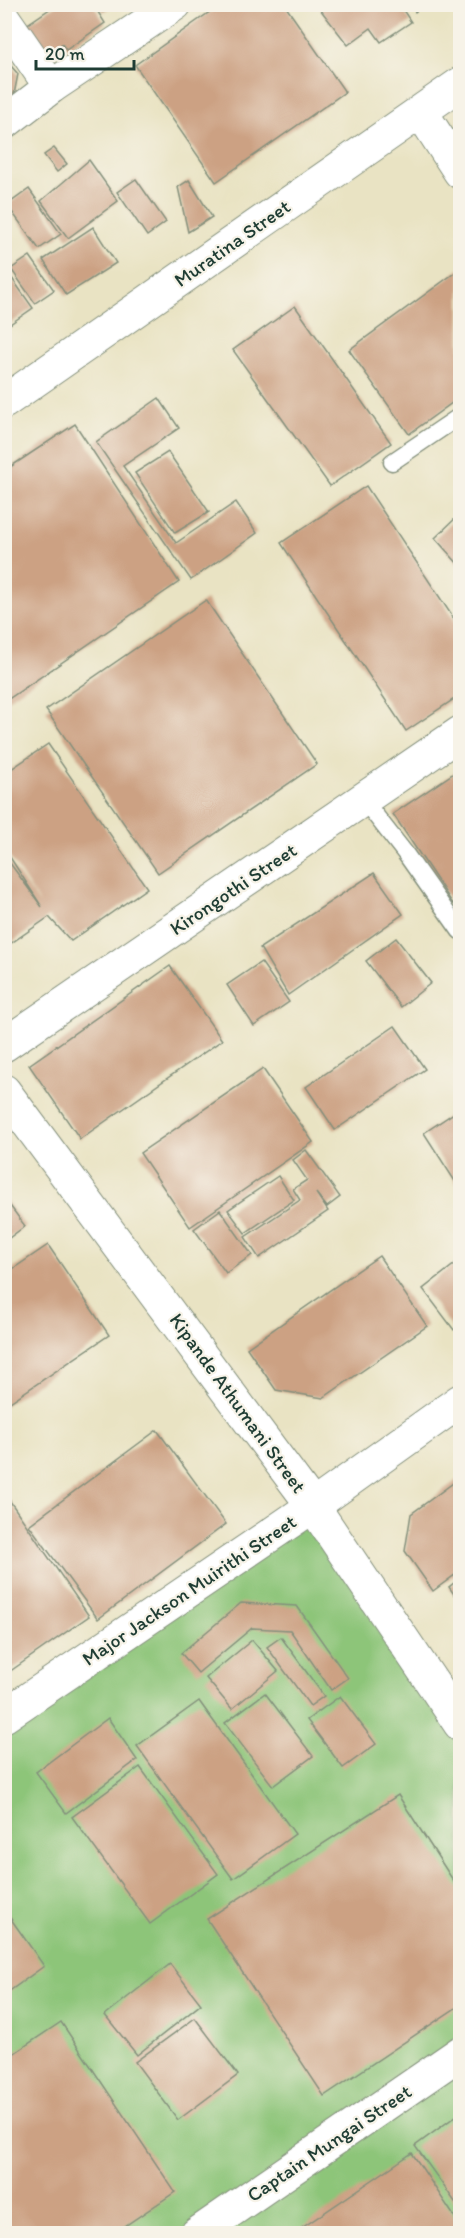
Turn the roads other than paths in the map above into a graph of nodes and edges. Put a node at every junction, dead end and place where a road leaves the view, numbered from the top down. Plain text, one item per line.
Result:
1 (175, 4) edge
2 (4, 19) edge
3 (460, 84) edge
4 (51, 87) junction
5 (421, 112) junction
6 (4, 123) edge
7 (460, 172) edge
8 (4, 402) edge
9 (460, 416) edge
10 (392, 462) dead end
11 (460, 733) edge
12 (362, 798) junction
13 (460, 932) edge
14 (4, 1045) edge
15 (4, 1091) edge
16 (460, 1401) edge
17 (313, 1506) junction
18 (4, 1716) edge
19 (460, 1724) edge
20 (460, 2053) edge
21 (197, 2234) edge

1 - 4 street
2 - 4 street
3 - 5 street, Muratina Street
4 - 6 street
5 - 7 street
5 - 8 street, Muratina Street
9 - 10 lane
11 - 12 street, Kirongothi Street
12 - 13 lane
12 - 14 street, Kirongothi Street
15 - 17 street, Kipande Athumani Street
16 - 17 street, Major Jackson Muirithi Street
17 - 18 street, Major Jackson Muirithi Street
17 - 19 street, Kipande Athumani Street
20 - 21 street, Captain Mungai Street

